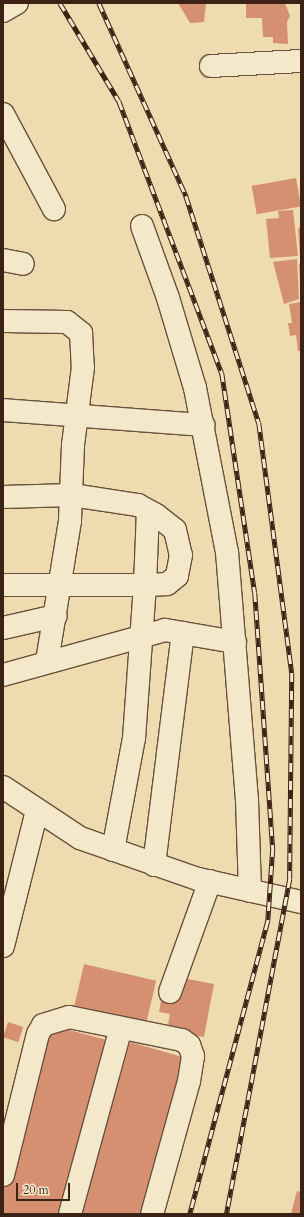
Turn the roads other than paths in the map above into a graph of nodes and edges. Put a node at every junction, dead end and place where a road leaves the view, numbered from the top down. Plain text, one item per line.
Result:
1 (17, 3) edge
2 (3, 11) edge
3 (301, 61) edge
4 (211, 66) dead end
5 (3, 114) edge
6 (54, 209) dead end
7 (142, 226) dead end
8 (3, 321) edge
9 (3, 410) edge
10 (76, 417) junction
11 (203, 425) junction
12 (72, 495) junction
13 (3, 497) edge
14 (148, 510) junction
15 (62, 584) junction
16 (145, 585) junction
17 (3, 586) edge
18 (56, 616) junction
19 (3, 628) edge
20 (183, 633) junction
21 (140, 637) junction
22 (235, 642) junction
23 (47, 661) junction
24 (3, 675) edge
25 (3, 786) edge
26 (37, 811) junction
27 (113, 850) junction
28 (154, 866) junction
29 (210, 881) junction
30 (250, 891) junction
31 (301, 902) edge
32 (5, 922) edge
33 (3, 946) edge
34 (170, 992) dead end
35 (121, 1028) junction
36 (6, 1148) edge
37 (3, 1175) edge
38 (70, 1214) edge
39 (152, 1214) edge

1 - 2 street
3 - 4 street
5 - 6 street
7 - 11 street
8 - 10 street
9 - 10 street
10 - 11 street
10 - 12 street
11 - 22 street
12 - 13 street
12 - 14 street
12 - 15 street
14 - 16 street
14 - 16 street
15 - 16 street
15 - 17 street
15 - 18 street
16 - 21 street
18 - 19 street
18 - 23 street
20 - 21 street
20 - 22 street
20 - 28 street
21 - 23 street
21 - 27 street
22 - 30 street
23 - 24 street
25 - 26 street
26 - 27 street
26 - 32 street
27 - 28 street
28 - 29 street
29 - 30 street
29 - 34 street
30 - 31 street
32 - 33 street
35 - 36 street
35 - 38 street
35 - 39 street
36 - 37 street

